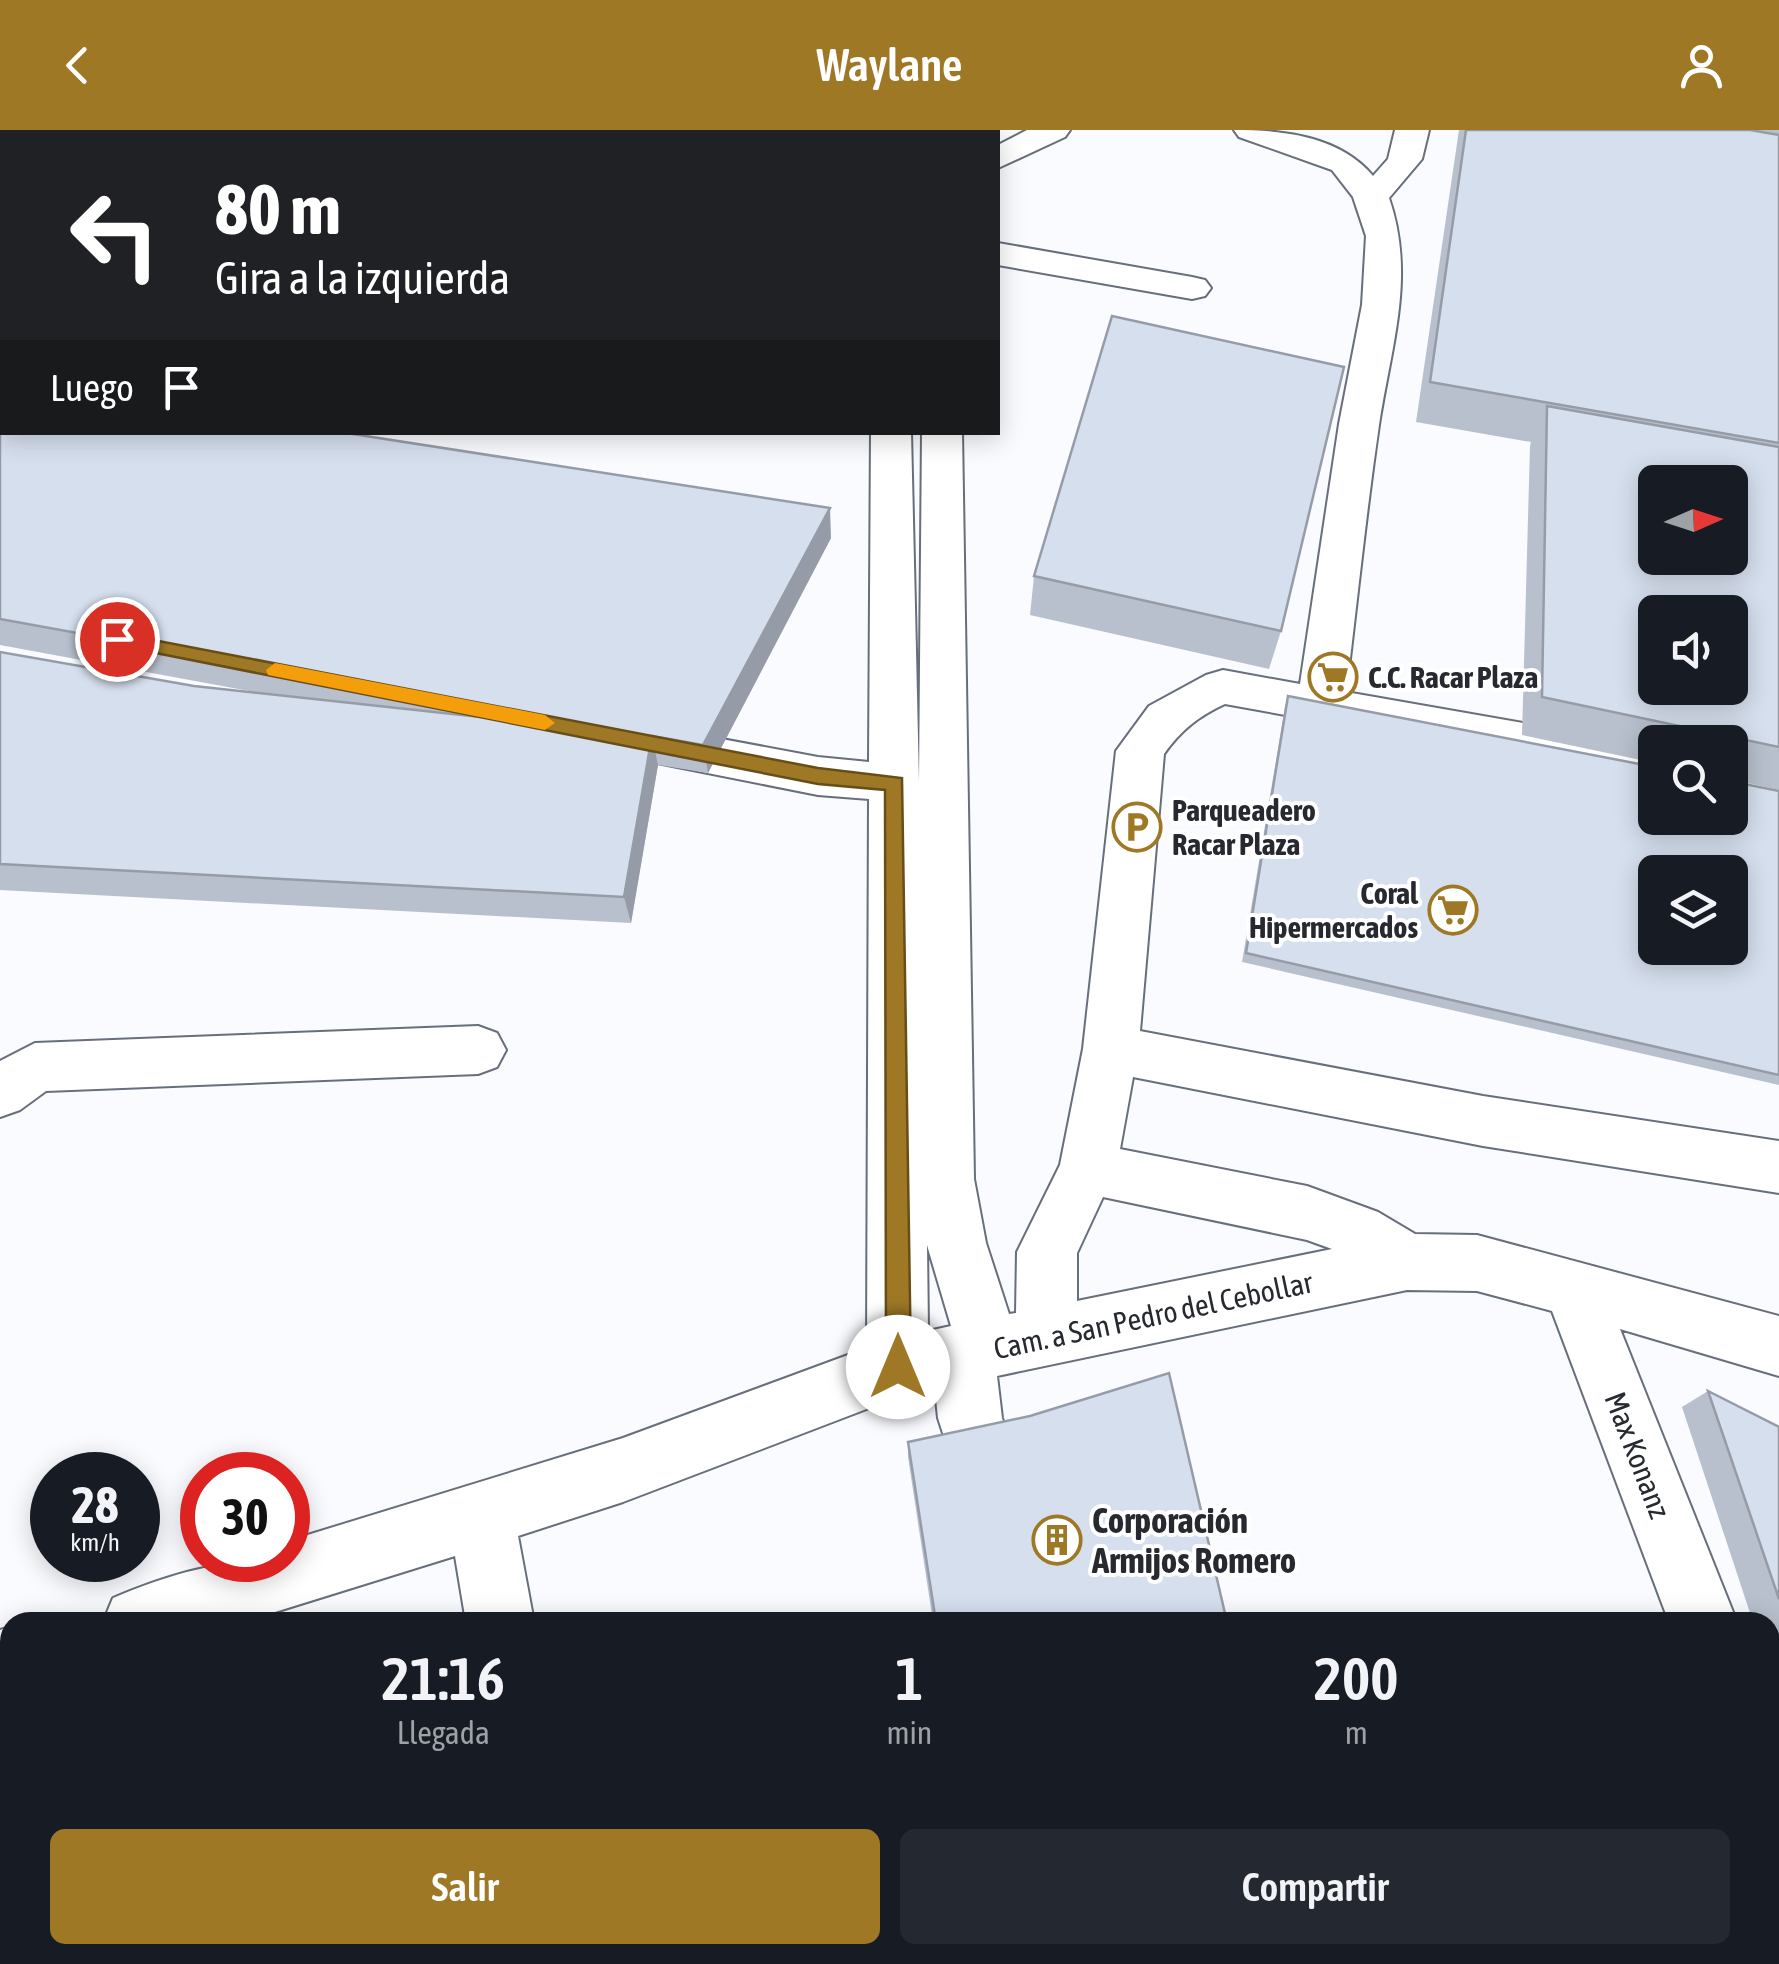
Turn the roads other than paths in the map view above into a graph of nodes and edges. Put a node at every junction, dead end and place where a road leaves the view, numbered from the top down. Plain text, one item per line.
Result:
1 (1053, 130) edge
2 (1251, 130) edge
3 (1384, 144) edge
4 (1000, 157) edge
5 (1370, 195) junction
6 (1000, 254) edge
7 (1192, 288) dead end
8 (890, 435) edge
9 (942, 435) edge
10 (1320, 701) junction
11 (604, 734) edge
12 (1638, 761) edge
13 (895, 783) junction
14 (1112, 1049) junction
15 (478, 1050) dead end
16 (0, 1094) edge
17 (1779, 1166) edge
18 (1088, 1168) junction
19 (1407, 1262) junction
20 (1573, 1287) junction
21 (1779, 1346) edge
22 (999, 1347) junction
23 (898, 1367) junction
24 (1051, 1514) edge
25 (481, 1515) junction
26 (169, 1612) edge
27 (498, 1612) edge
28 (1699, 1612) edge

1 - 4 street
2 - 3 street
3 - 5 street
3 - 5 street
5 - 10 street
6 - 7 street
8 - 13 street
9 - 22 street
10 - 12 street
10 - 14 street
11 - 13 street
13 - 23 street
14 - 17 street
14 - 18 street
15 - 16 street
18 - 19 street
18 - 22 street
19 - 20 street, Cam. a San Pedro del Cebollar
19 - 22 street, Cam. a San Pedro del Cebollar
20 - 21 street, Cam. a San Pedro del Cebollar
20 - 28 street, Max Konanz
22 - 23 street, Cam. a San Pedro del Cebollar
22 - 24 street
23 - 25 street, Cam. a San Pedro del Cebollar
25 - 26 street, Cam. a San Pedro del Cebollar
25 - 27 street

